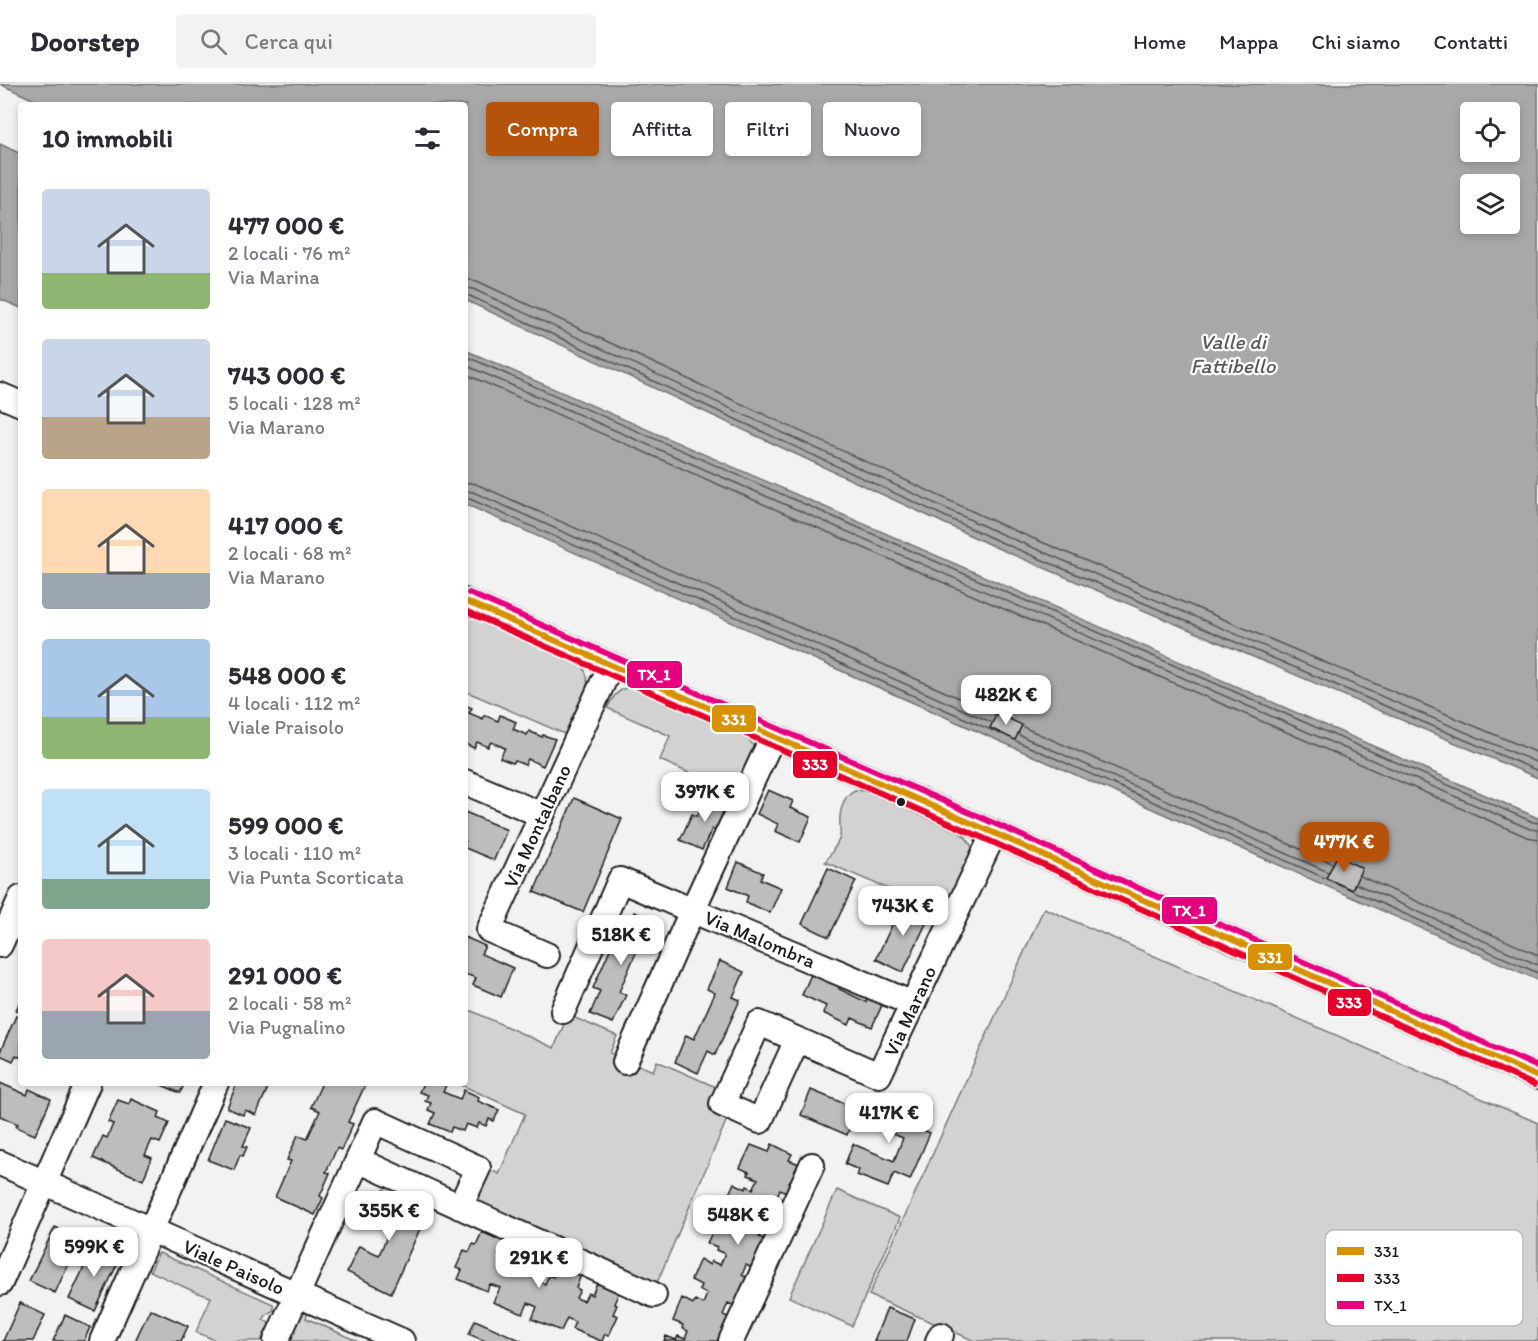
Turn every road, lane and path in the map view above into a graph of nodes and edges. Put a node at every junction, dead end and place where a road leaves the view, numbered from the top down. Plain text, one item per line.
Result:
1 (0, 395) edge
2 (18, 403) edge
3 (468, 602) edge
4 (611, 665) junction
5 (772, 736) junction
6 (468, 783) edge
7 (542, 815) junction
8 (994, 833) junction
9 (18, 905) edge
10 (692, 911) junction
11 (0, 945) edge
12 (547, 955) dead end
13 (913, 1004) junction
14 (563, 1011) dead end
15 (797, 1040) dead end
16 (625, 1062) dead end
17 (1538, 1077) edge
18 (87, 1086) edge
19 (215, 1086) edge
20 (358, 1160) junction
21 (0, 1163) edge
22 (812, 1165) dead end
23 (45, 1183) junction
24 (460, 1207) junction
25 (150, 1230) junction
26 (0, 1283) edge
27 (297, 1294) junction
28 (654, 1295) dead end
29 (102, 1341) edge
30 (276, 1341) edge
31 (402, 1341) edge
32 (731, 1341) edge

1 - 2 street
3 - 4 street
4 - 5 street
4 - 7 street, Via Montalbano
5 - 8 street
5 - 10 street
6 - 7 street
7 - 12 street, Via Montalbano
8 - 13 street, Via Marano
8 - 17 street
9 - 11 street
10 - 13 street, Via Malombra
10 - 14 street
10 - 16 street, Via Malombra
13 - 15 street, Via Marano
18 - 23 street
19 - 25 street
20 - 24 street
20 - 24 street
20 - 27 street
21 - 23 street, Viale Paisolo
22 - 32 street
23 - 25 street, Viale Paisolo
23 - 26 street
24 - 28 street
25 - 27 street, Viale Paisolo
25 - 29 street
27 - 30 street
27 - 31 street, Viale Paisolo

